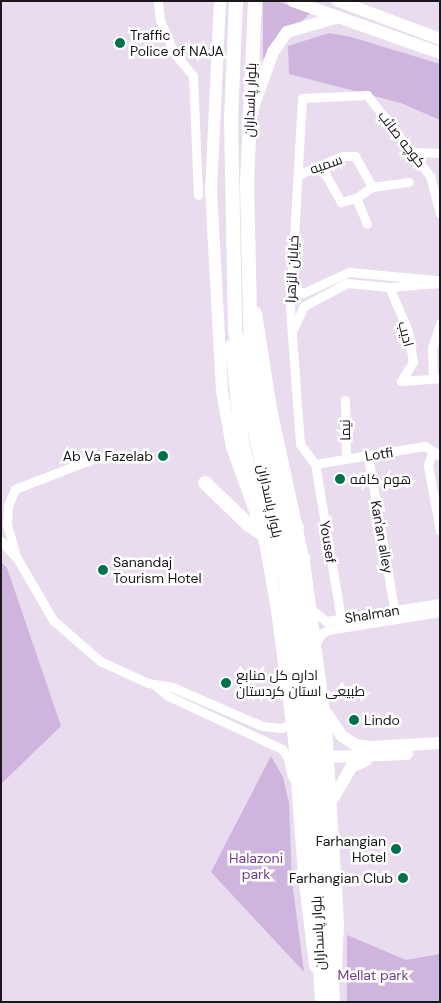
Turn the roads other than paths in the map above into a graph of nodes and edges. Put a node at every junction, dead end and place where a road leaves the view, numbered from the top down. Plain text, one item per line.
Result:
1 (158, 1) edge
2 (220, 1) edge
3 (236, 1) edge
4 (255, 1) edge
5 (293, 1) edge
6 (338, 1) edge
7 (339, 17) junction
8 (440, 39) edge
9 (440, 53) edge
10 (367, 95) joint
11 (249, 117) junction
12 (414, 152) junction
13 (440, 152) edge
14 (320, 165) junction
15 (298, 174) junction
16 (409, 182) dead end
17 (372, 187) junction
18 (198, 195) dead end
19 (356, 198) junction
20 (439, 214) edge
21 (367, 224) dead end
22 (440, 282) edge
23 (248, 283) junction
24 (289, 287) junction
25 (389, 287) junction
26 (440, 323) edge
27 (294, 327) junction
28 (235, 331) junction
29 (437, 378) edge
30 (345, 400) dead end
31 (436, 453) edge
32 (100, 456) dead end
33 (368, 456) junction
34 (346, 459) junction
35 (315, 464) junction
36 (205, 483) dead end
37 (257, 511) junction
38 (297, 527) junction
39 (440, 530) edge
40 (264, 536) junction
41 (1, 541) edge
42 (17, 558) junction
43 (303, 558) junction
44 (270, 566) junction
45 (440, 603) edge
46 (310, 607) junction
47 (440, 612) edge
48 (395, 615) junction
49 (341, 619) junction
50 (315, 645) junction
51 (156, 686) junction
52 (322, 696) junction
53 (228, 712) junction
54 (224, 721) junction
55 (292, 723) junction
56 (440, 743) edge
57 (440, 752) edge
58 (380, 756) junction
59 (330, 757) junction
60 (296, 758) junction
61 (332, 801) junction
62 (300, 806) junction
63 (321, 1002) edge
64 (334, 1002) edge

1 - 18 street
2 - 37 main road
3 - 28 main road, بلوار پاسداران
4 - 11 main road, بلوار پاسداران
5 - 7 main road
6 - 8 main road
7 - 9 main road
7 - 11 main road
10 - 12 street, کوچه صائب
10 - 15 street, خیابان الزهرا
11 - 23 main road, بلوار پاسداران
12 - 13 street
12 - 20 street, کوچه صائب
14 - 15 street, سمیه
14 - 17 street, سمیه
14 - 19 street
15 - 24 street, خیابان الزهرا
16 - 17 street
17 - 19 street
19 - 21 street
22 - 24 street
22 - 25 street
23 - 38 main road
23 - 64 main road, بلوار پاسداران
24 - 27 street, خیابان الزهرا
25 - 27 street
25 - 29 street, ادیب
26 - 29 street, ادیب
27 - 35 street, خیابان الزهرا
28 - 37 main road
28 - 63 main road, بلوار پاسداران
30 - 34 street, نیما
31 - 33 street, Lotfi
31 - 39 street
32 - 42 street
33 - 34 street, Lotfi
33 - 48 street, Kan'an alley
34 - 35 street, Lotfi
35 - 49 street, Yousef
36 - 40 main road
37 - 40 main road
38 - 40 main road
38 - 43 main road
40 - 44 main road
41 - 42 street
42 - 51 street
43 - 44 main road
43 - 46 main road
44 - 55 main road
45 - 48 street, Shalman
46 - 49 street, Shalman
46 - 50 main road
47 - 48 street, Shalman
48 - 49 street, Shalman
48 - 50 street, Shalman
50 - 52 main road
51 - 53 street
51 - 54 street
52 - 56 main road
52 - 59 main road
53 - 54 street
53 - 55 street
54 - 62 street
55 - 60 main road
57 - 58 main road
58 - 59 main road
58 - 61 main road
59 - 60 main road
59 - 61 main road
60 - 62 main road
61 - 64 main road
62 - 63 main road

